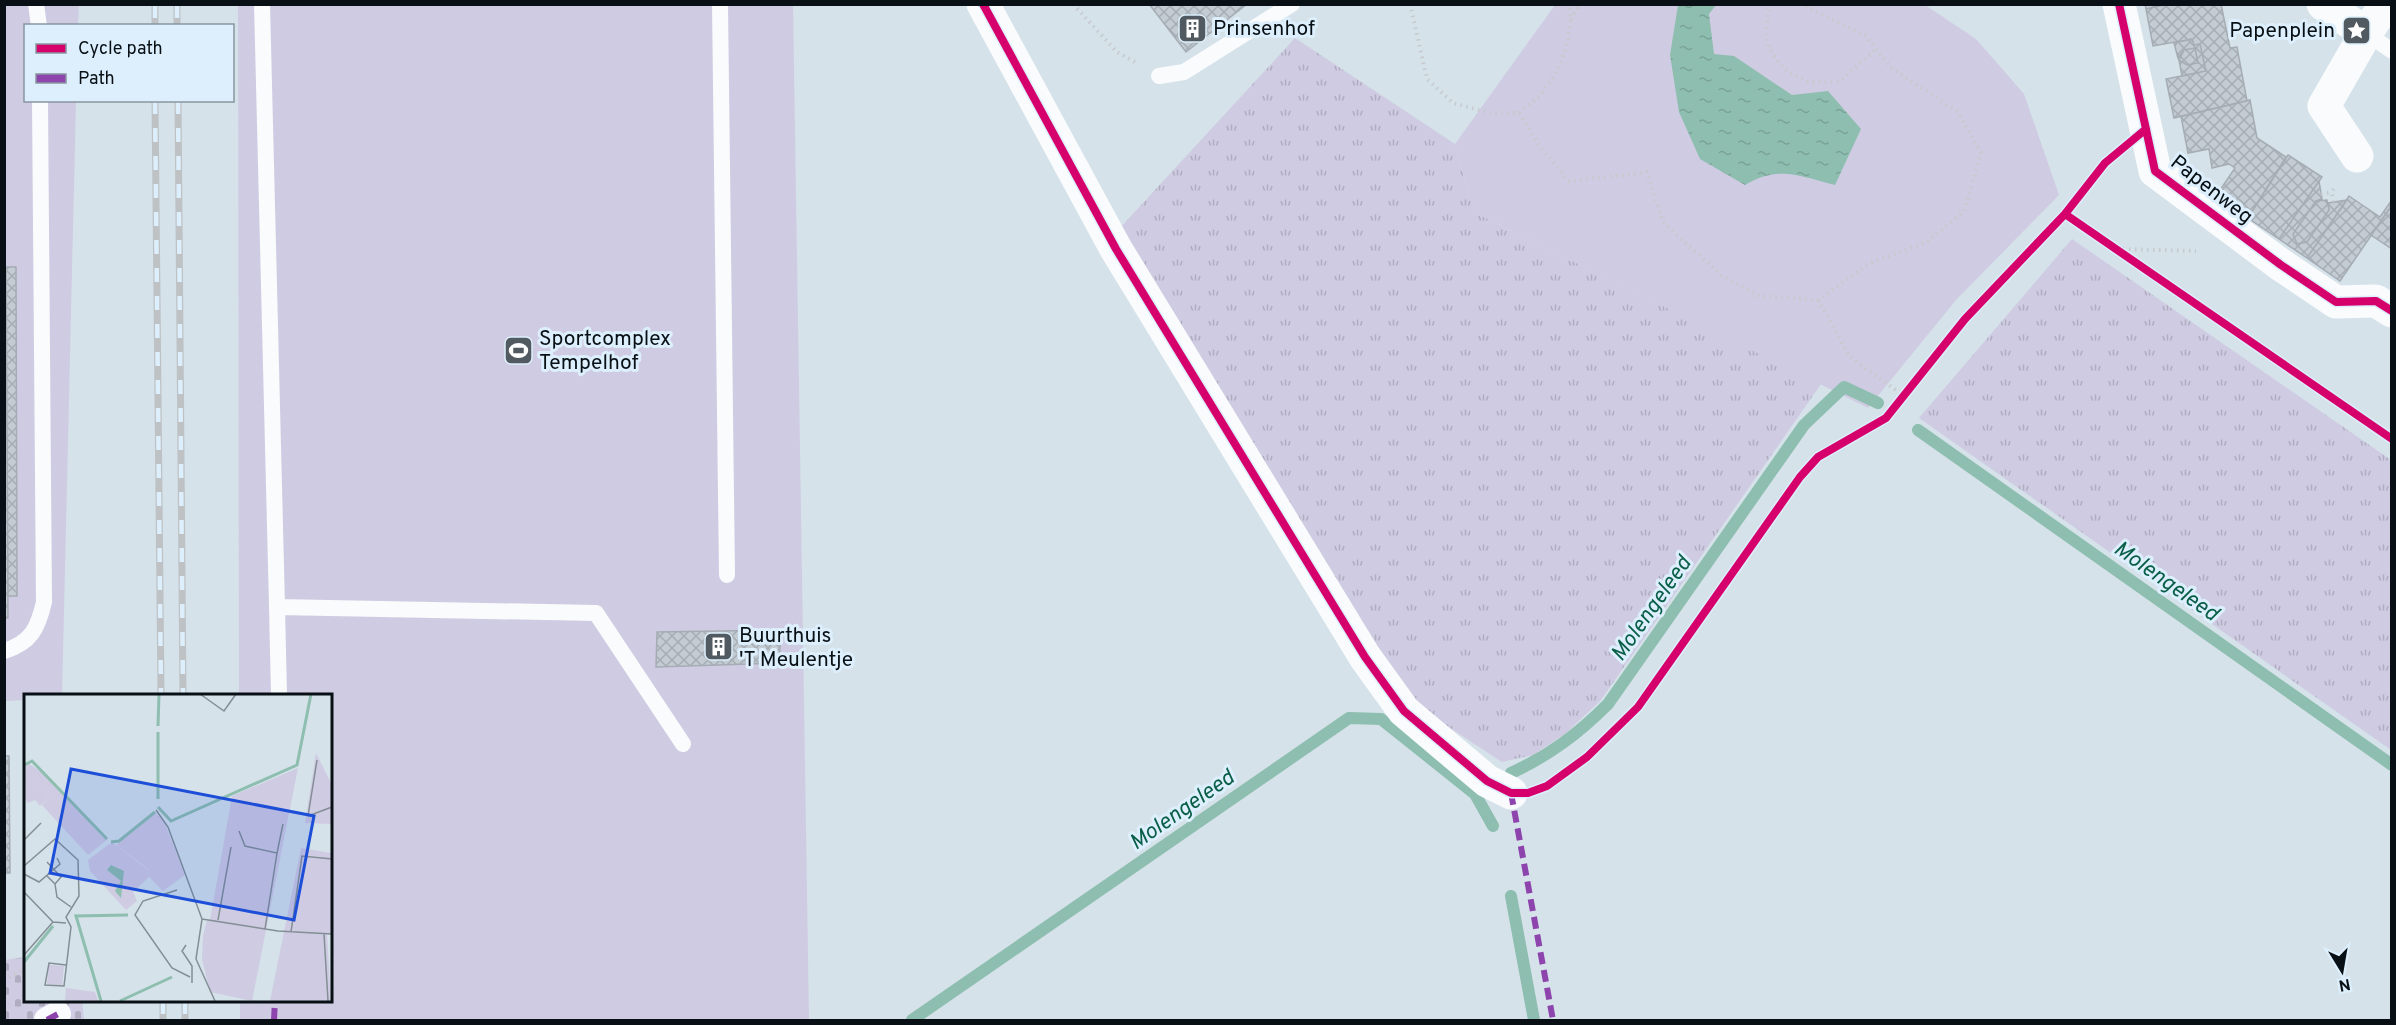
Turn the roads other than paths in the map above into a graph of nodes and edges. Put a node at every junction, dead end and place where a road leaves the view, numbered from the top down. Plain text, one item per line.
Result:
1 (36, 4) edge
2 (262, 4) edge
3 (720, 4) edge
4 (983, 4) edge
5 (1292, 4) edge
6 (2119, 4) edge
7 (2323, 4) edge
8 (2386, 4) edge
9 (39, 24) edge
10 (2379, 42) edge
11 (1158, 76) road end
12 (40, 102) edge
13 (2357, 156) dead end
14 (2391, 311) edge
15 (727, 575) dead end
16 (277, 607) junction
17 (4, 651) edge
18 (279, 694) edge
19 (683, 744) dead end
20 (1511, 793) dead end

1 - 9 lane
2 - 16 lane
3 - 15 lane
4 - 20 street
5 - 11 lane
6 - 14 street, Papenweg
7 - 10 street
8 - 10 street
10 - 13 street
12 - 17 lane
16 - 18 lane
16 - 19 lane

